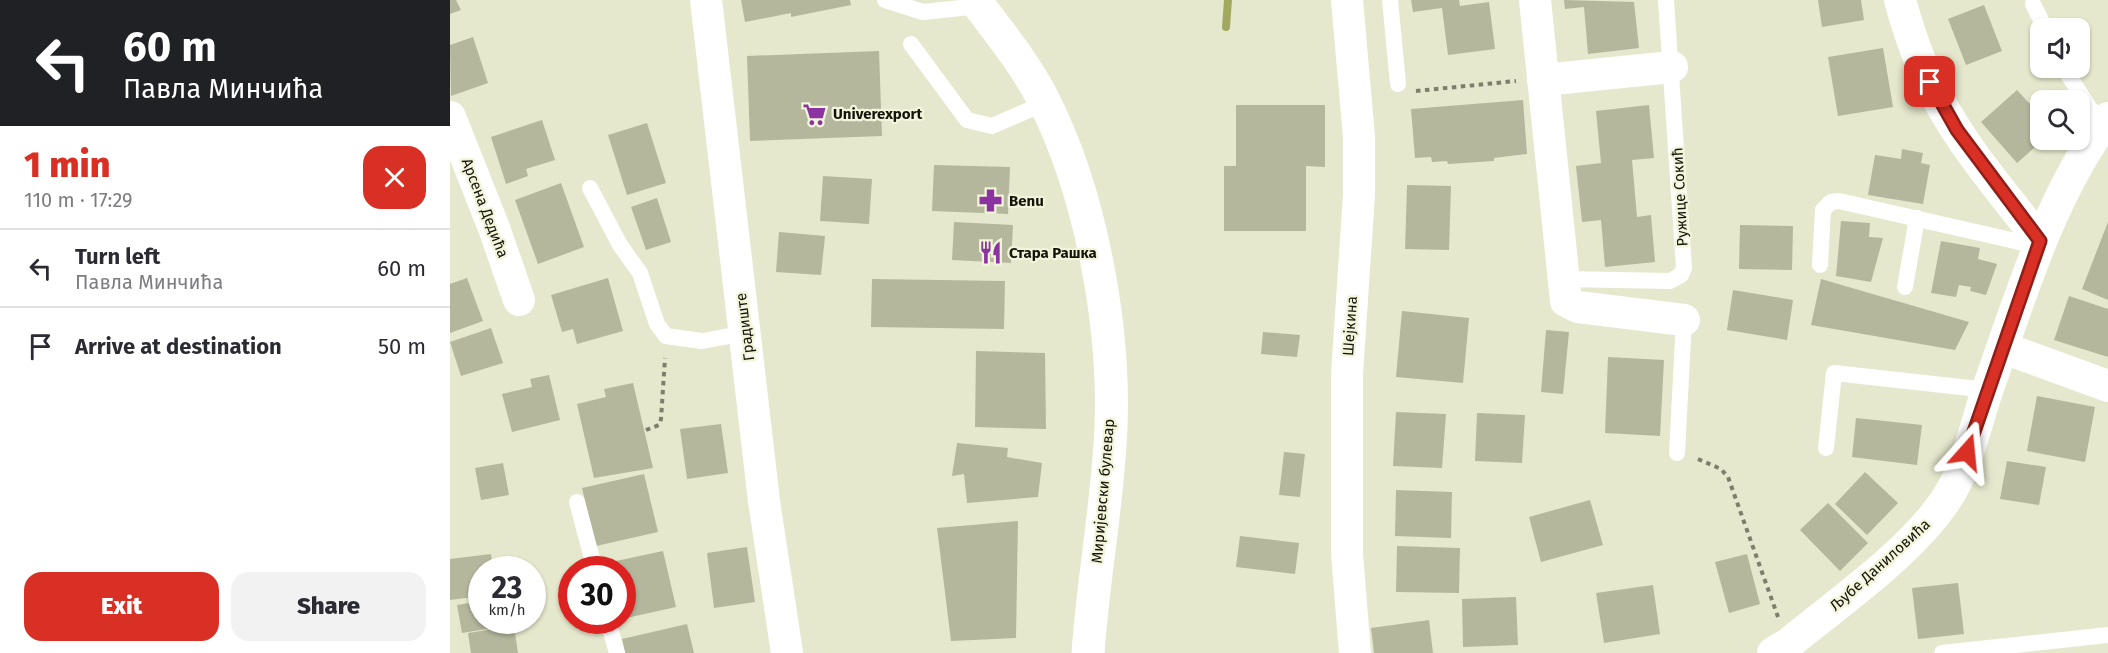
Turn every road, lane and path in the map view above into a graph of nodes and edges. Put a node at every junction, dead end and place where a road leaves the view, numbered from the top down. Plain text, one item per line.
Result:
1 (706, 0) edge
2 (885, 0) edge
3 (1347, 0) edge
4 (1389, 0) edge
5 (1535, 0) edge
6 (1666, 0) edge
7 (1900, 0) edge
8 (977, 3) edge
9 (2033, 4) dead end
10 (2040, 18) edge
11 (910, 44) dead end
12 (1672, 67) junction
13 (2070, 78) edge
14 (1543, 80) junction
15 (1509, 81) dead end
16 (1398, 84) dead end
17 (1414, 91) dead end
18 (1044, 103) junction
19 (450, 117) edge
20 (2107, 119) edge
21 (590, 188) dead end
22 (1917, 218) junction
23 (2038, 243) junction
24 (1820, 265) dead end
25 (1564, 279) junction
26 (1905, 287) dead end
27 (519, 300) dead end
28 (1684, 320) joint
29 (746, 333) junction
30 (666, 336) junction
31 (2004, 348) junction
32 (2108, 386) edge
33 (1988, 390) junction
34 (646, 430) dead end
35 (1826, 448) dead end
36 (1677, 453) joint
37 (577, 502) dead end
38 (591, 556) edge
39 (612, 634) edge
40 (2108, 635) edge
41 (1786, 650) edge
42 (617, 653) edge
43 (787, 653) edge
44 (1088, 653) edge
45 (1355, 653) edge
46 (1942, 653) edge

1 - 29 street, Градиште
2 - 8 lane
3 - 45 street, Шејкина
4 - 16 lane
5 - 14 street
6 - 12 lane, Ружице Сокић
7 - 23 street
8 - 18 main road, Миријевски булевар
9 - 10 lane
11 - 18 lane
12 - 14 street
12 - 25 lane, Ружице Сокић
13 - 20 lane, Љубе Даниловића
14 - 25 street
15 - 17 path
18 - 44 main road, Миријевски булевар
19 - 27 street, Арсена Дедића
20 - 23 street, Љубе Даниловића
21 - 30 lane
22 - 23 lane
22 - 24 lane
22 - 26 lane
23 - 31 street, Љубе Даниловића
25 - 28 street
28 - 36 lane
29 - 30 lane
29 - 43 street, Градиште
30 - 34 path
31 - 32 street
31 - 33 street, Љубе Даниловића
33 - 35 lane
33 - 41 street, Љубе Даниловића
36 - 41 path
37 - 38 lane
39 - 42 lane
40 - 46 lane

